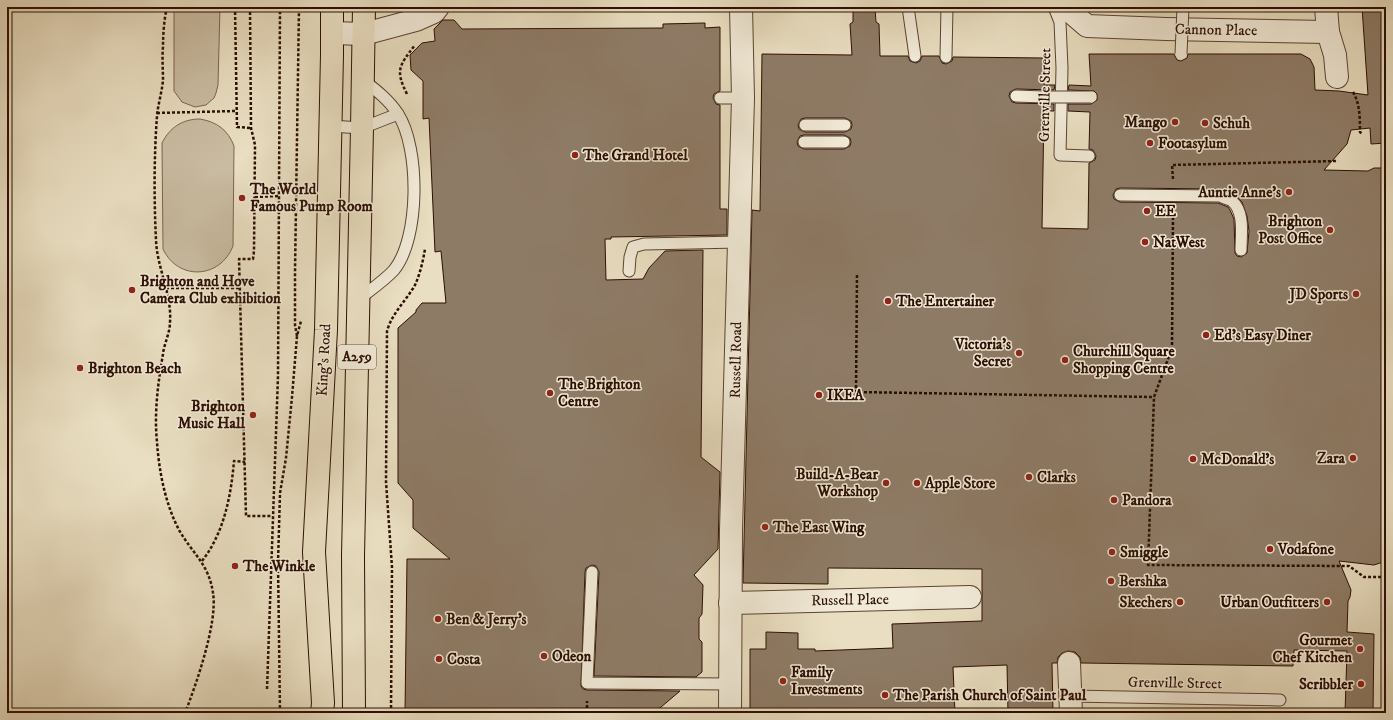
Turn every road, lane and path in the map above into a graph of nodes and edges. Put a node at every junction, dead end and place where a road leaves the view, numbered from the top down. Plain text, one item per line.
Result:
1 (166, 7) edge
2 (236, 7) edge
3 (250, 7) edge
4 (280, 7) edge
5 (299, 7) edge
6 (332, 7) edge
7 (364, 7) edge
8 (438, 7) edge
9 (741, 7) edge
10 (908, 7) edge
11 (947, 7) edge
12 (1054, 7) edge
13 (1065, 7) edge
14 (1183, 7) edge
15 (1326, 7) edge
16 (1328, 32) junction
17 (332, 33) junction
18 (364, 34) junction
19 (418, 41) dead end
20 (1181, 54) dead end
21 (915, 56) dead end
22 (946, 56) dead end
23 (1337, 76) joint
24 (363, 80) junction
25 (408, 96) dead end
26 (1016, 96) dead end
27 (1091, 96) dead end
28 (720, 98) dead end
29 (743, 98) junction
30 (236, 111) junction
31 (157, 114) junction
32 (398, 114) junction
33 (845, 125) dead end
34 (330, 126) junction
35 (804, 126) dead end
36 (251, 128) junction
37 (362, 128) junction
38 (1362, 134) dead end
39 (804, 142) dead end
40 (844, 142) dead end
41 (1089, 156) dead end
42 (1338, 161) dead end
43 (1173, 180) dead end
44 (1120, 195) dead end
45 (279, 196) junction
46 (255, 197) junction
47 (1173, 209) dead end
48 (739, 242) junction
49 (426, 243) dead end
50 (1241, 250) dead end
51 (629, 271) dead end
52 (857, 275) dead end
53 (166, 288) junction
54 (240, 288) junction
55 (358, 300) junction
56 (1154, 397) junction
57 (245, 462) junction
58 (272, 516) junction
59 (202, 561) junction
60 (592, 572) dead end
61 (1385, 576) edge
62 (970, 597) dead end
63 (1386, 599) edge
64 (730, 603) junction
65 (1069, 663) dead end
66 (731, 684) junction
67 (267, 689) dead end
68 (1280, 700) dead end
69 (1070, 705) edge
70 (185, 713) edge
71 (280, 713) edge
72 (322, 713) edge
73 (354, 713) edge
74 (391, 713) edge
75 (730, 713) edge

1 - 31 path
2 - 30 path
3 - 36 path
4 - 45 path
5 - 71 path
6 - 17 main road, King's Road / A259
7 - 18 main road, A259
8 - 18 street
9 - 29 street, Russell Road
10 - 21 lane
11 - 22 lane
12 - 41 lane, Grenville Street
13 - 16 street, Cannon Place
14 - 20 lane, bridge
15 - 16 street
16 - 23 street
17 - 18 street
17 - 34 main road, King's Road / A259
18 - 24 main road, A259
19 - 25 path
23 - 38 path
24 - 32 lane
24 - 37 main road, A259
26 - 27 lane, bridge
28 - 29 lane
29 - 48 street, Russell Road
30 - 31 path
30 - 36 path
31 - 53 path
32 - 37 lane
32 - 55 lane
33 - 35 lane
34 - 37 lane
34 - 72 main road, King's Road / A259
36 - 46 path
37 - 55 main road, A259
39 - 40 lane
42 - 43 path
44 - 50 lane
45 - 46 path
45 - 58 path
46 - 54 path
47 - 56 path
48 - 51 lane
48 - 64 street, Russell Road
49 - 74 path
52 - 56 path
53 - 54 path
53 - 59 path
54 - 57 path
55 - 73 main road, A259
56 - 61 path
57 - 58 path
57 - 59 path
58 - 67 path
59 - 70 path
60 - 66 lane
61 - 63 path
62 - 64 street, Russell Place
64 - 66 street, Russell Road
65 - 69 street
66 - 75 street, Russell Road
68 - 69 lane, Grenville Street

